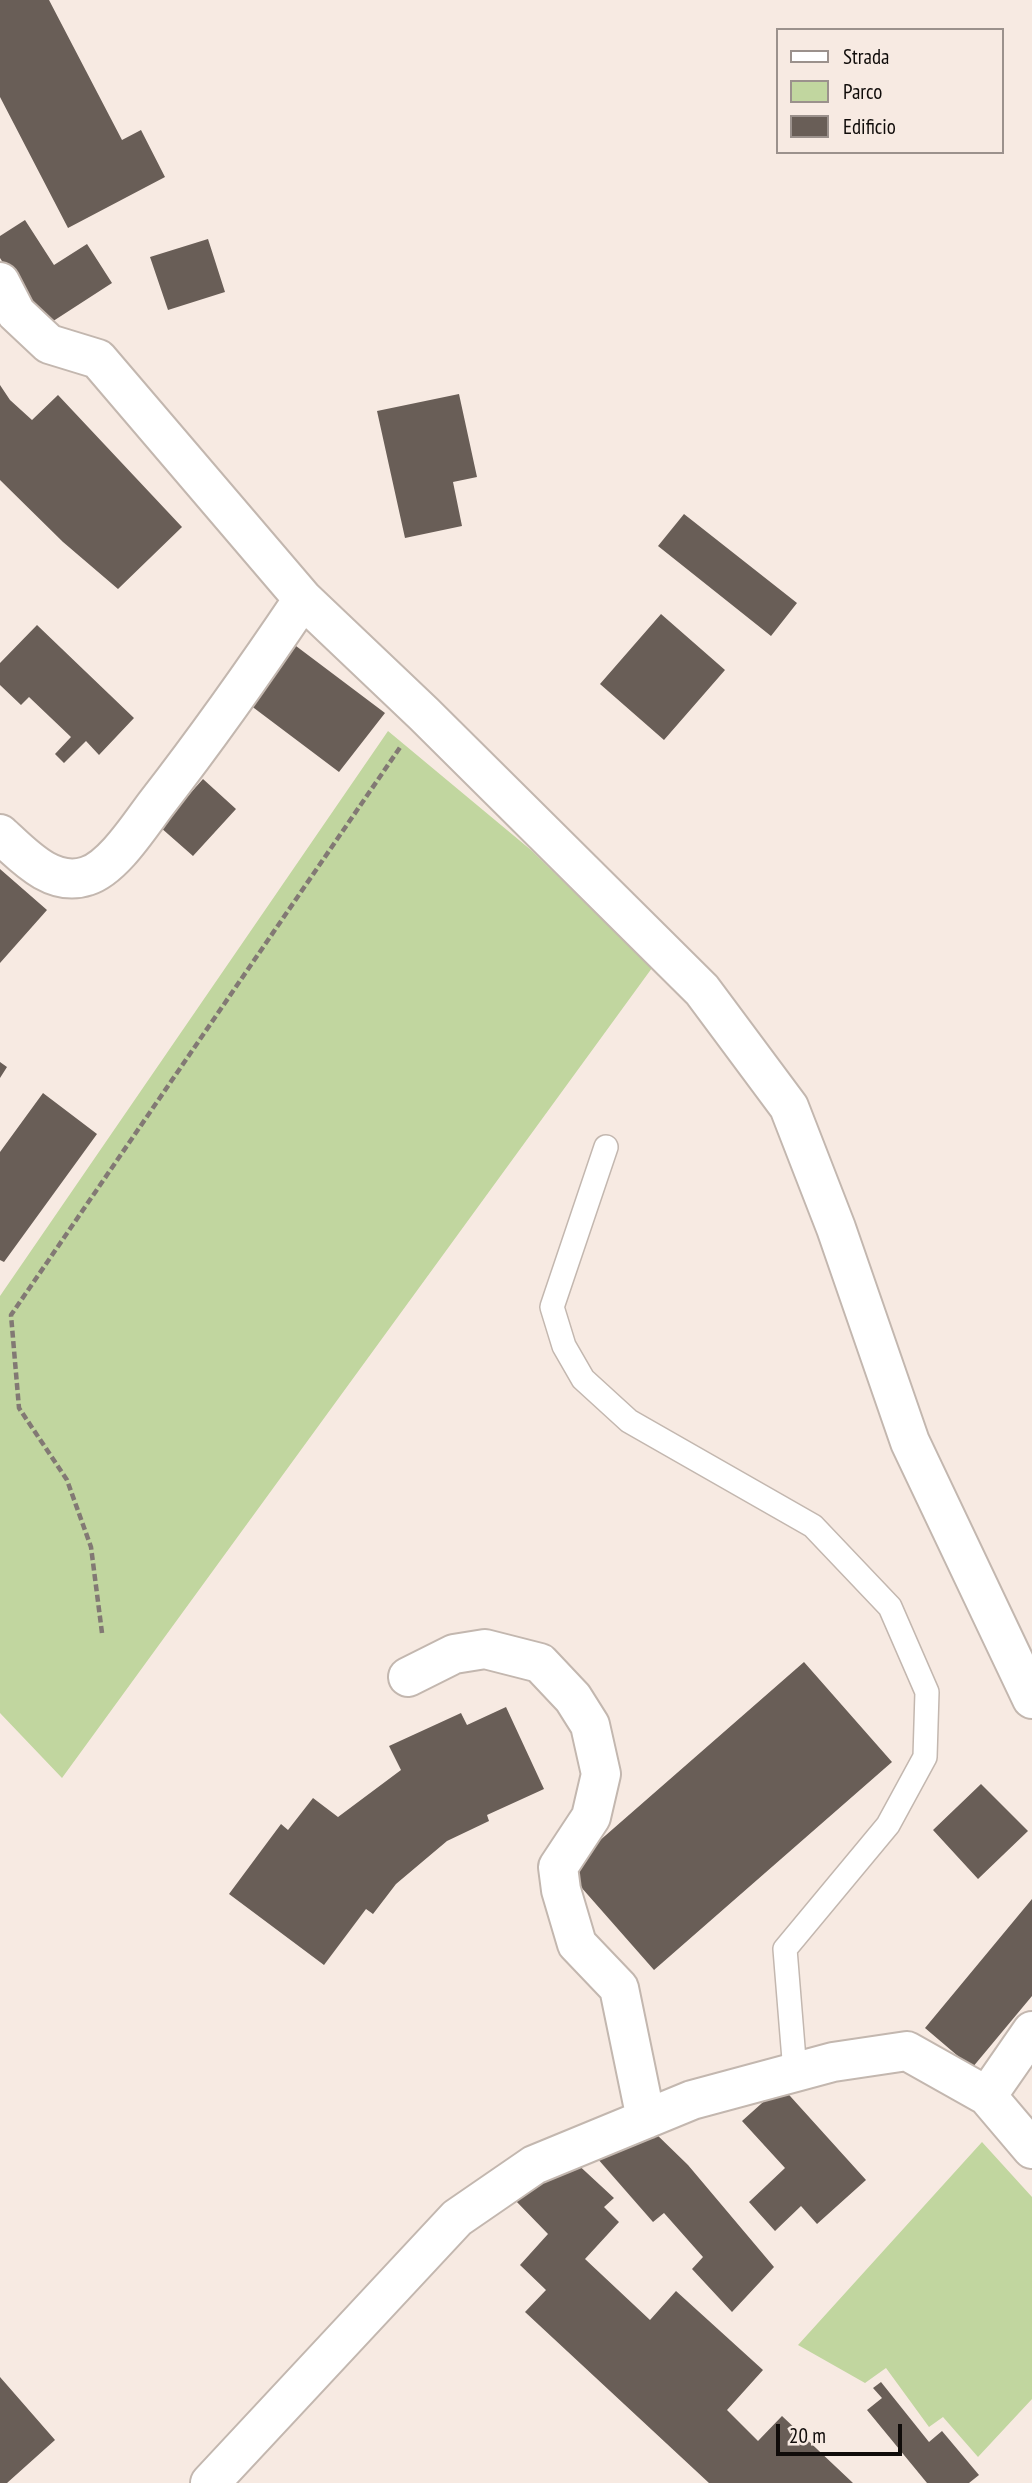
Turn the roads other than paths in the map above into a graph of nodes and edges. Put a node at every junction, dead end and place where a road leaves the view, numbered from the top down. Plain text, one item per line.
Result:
1 (0, 282) edge
2 (303, 599) junction
3 (0, 834) edge
4 (606, 1147) dead end
5 (408, 1676) dead end
6 (1032, 1699) edge
7 (1032, 2031) edge
8 (795, 2072) junction
9 (987, 2096) junction
10 (646, 2119) junction
11 (1032, 2149) edge
12 (210, 2483) edge

1 - 2 street
2 - 3 street
2 - 6 street
4 - 8 lane
5 - 10 street
7 - 9 street
8 - 9 street
8 - 10 street
9 - 11 street
10 - 12 street

